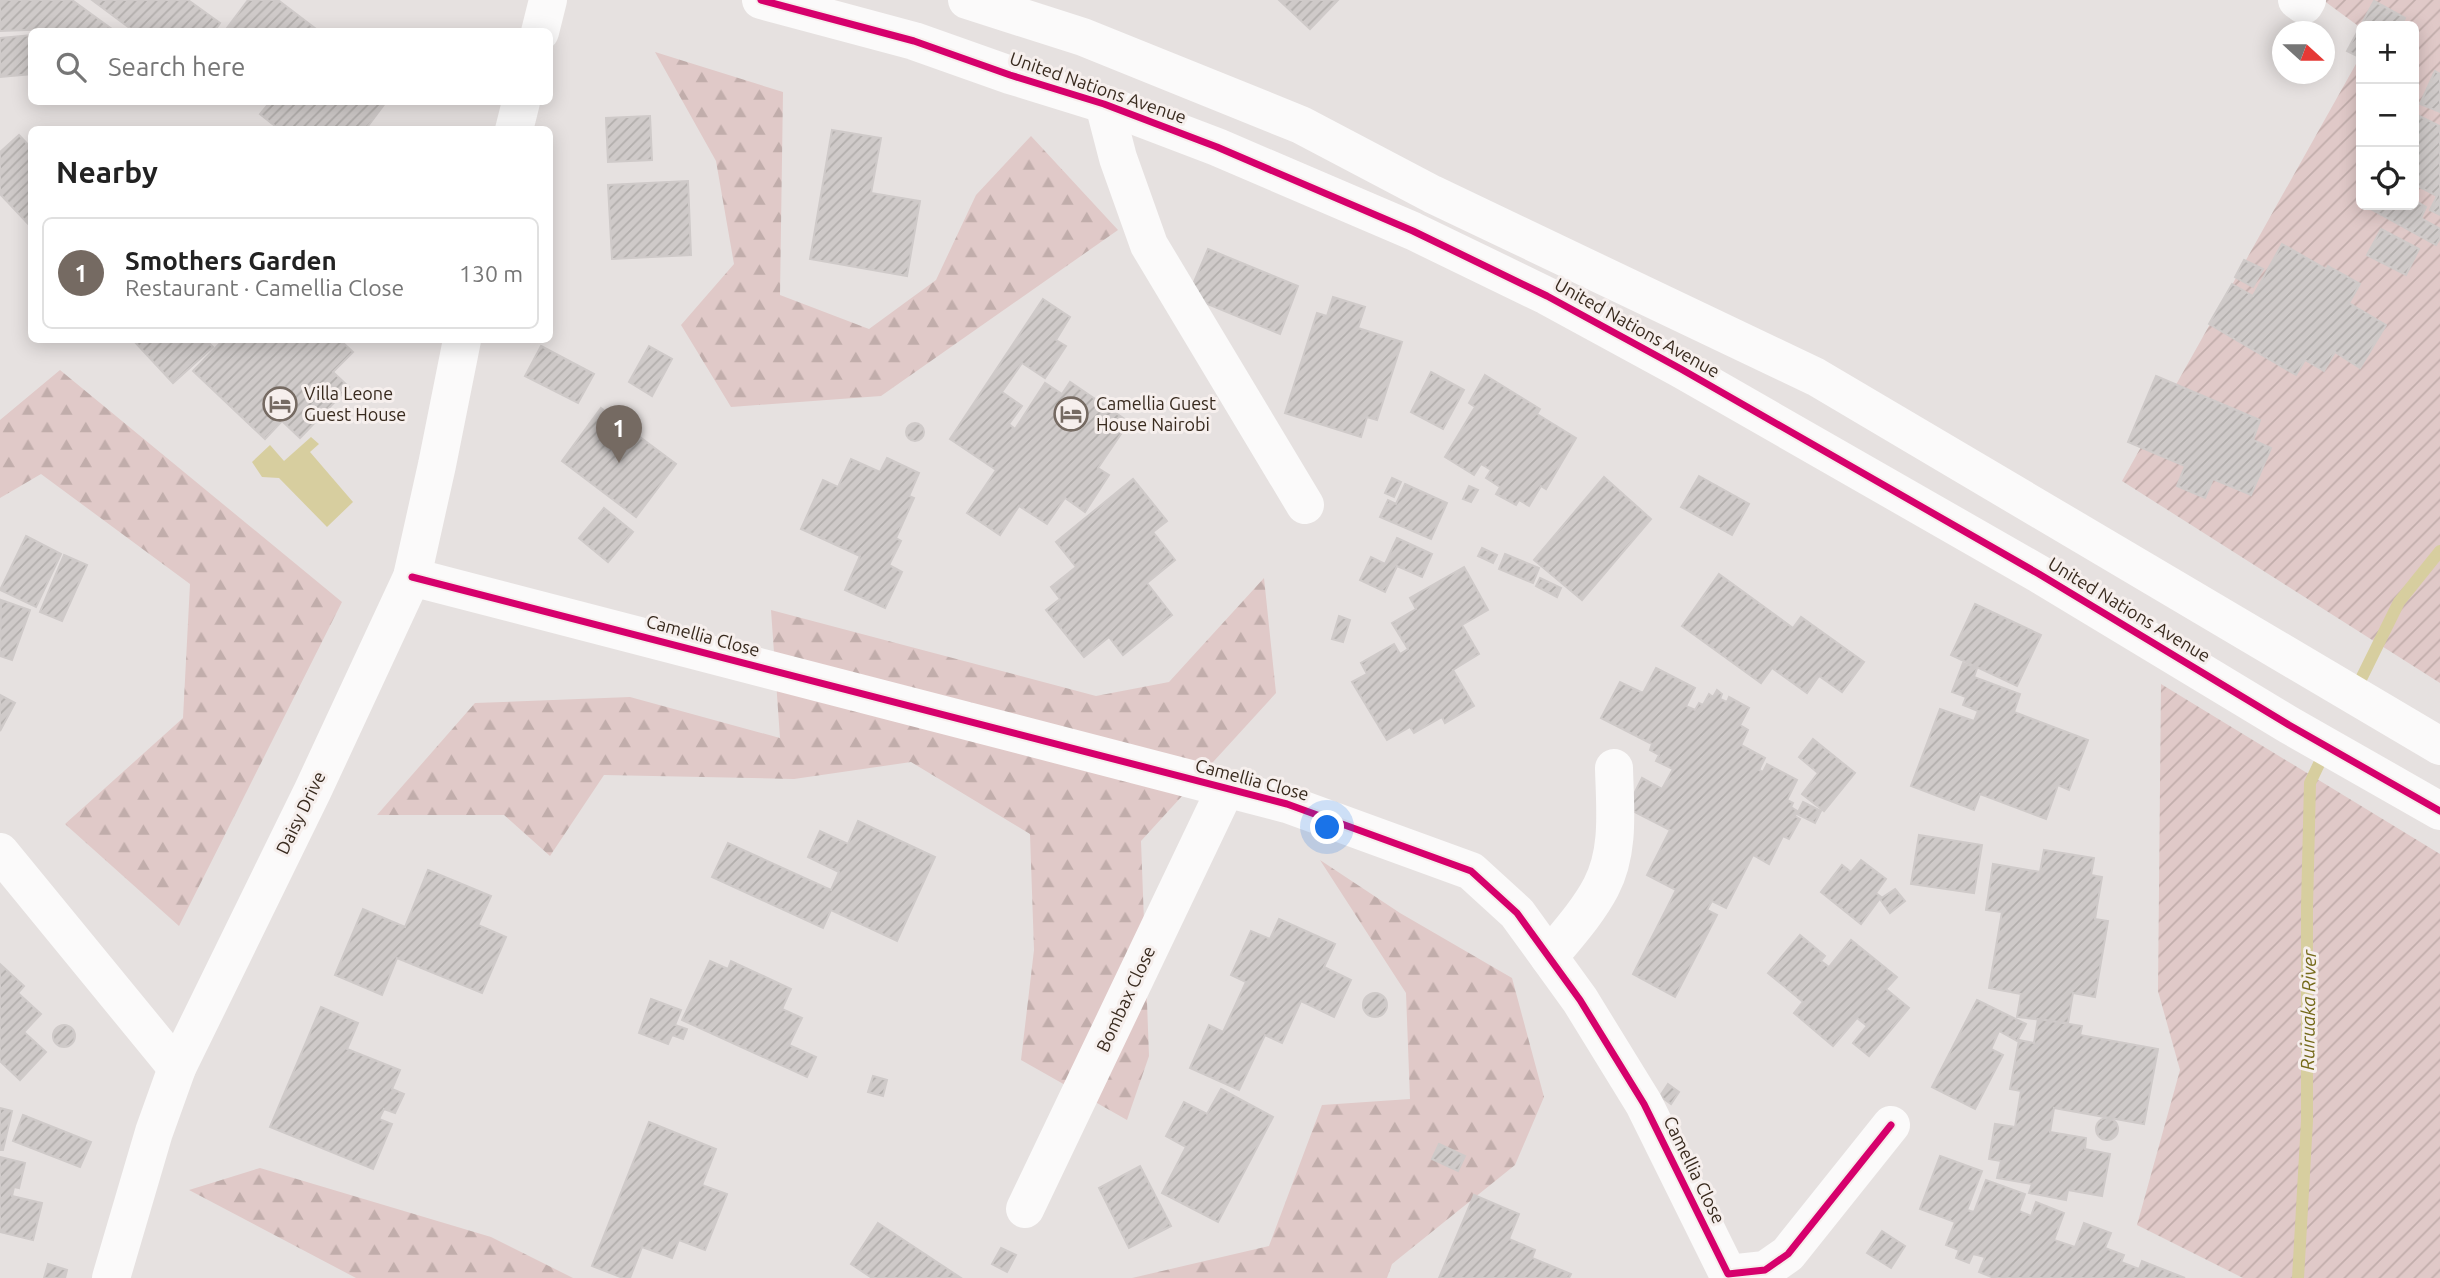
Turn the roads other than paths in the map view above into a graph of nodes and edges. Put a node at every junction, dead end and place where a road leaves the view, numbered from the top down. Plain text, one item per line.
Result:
1 (548, 0) edge
2 (761, 0) edge
3 (967, 0) edge
4 (541, 28) edge
5 (1104, 104) junction
6 (521, 105) edge
7 (515, 126) edge
8 (461, 343) edge
9 (1305, 505) dead end
10 (412, 577) junction
11 (2440, 746) edge
12 (1614, 768) dead end
13 (1226, 788) junction
14 (2440, 811) edge
15 (0, 852) edge
16 (1549, 957) junction
17 (177, 1068) junction
18 (1891, 1125) dead end
19 (1025, 1209) dead end
20 (1767, 1274) edge
21 (111, 1278) edge

1 - 4 street
2 - 5 street, United Nations Avenue
3 - 11 street, United Nations Avenue
5 - 9 street
5 - 14 street, United Nations Avenue
6 - 7 street
8 - 10 street, Daisy Drive
10 - 13 street, Camellia Close
10 - 17 street, Daisy Drive
12 - 16 street
13 - 16 street, Camellia Close
13 - 19 street, Bombax Close
15 - 17 street
16 - 20 street, Camellia Close
17 - 21 street, Daisy Drive
18 - 20 street, Camellia Close

